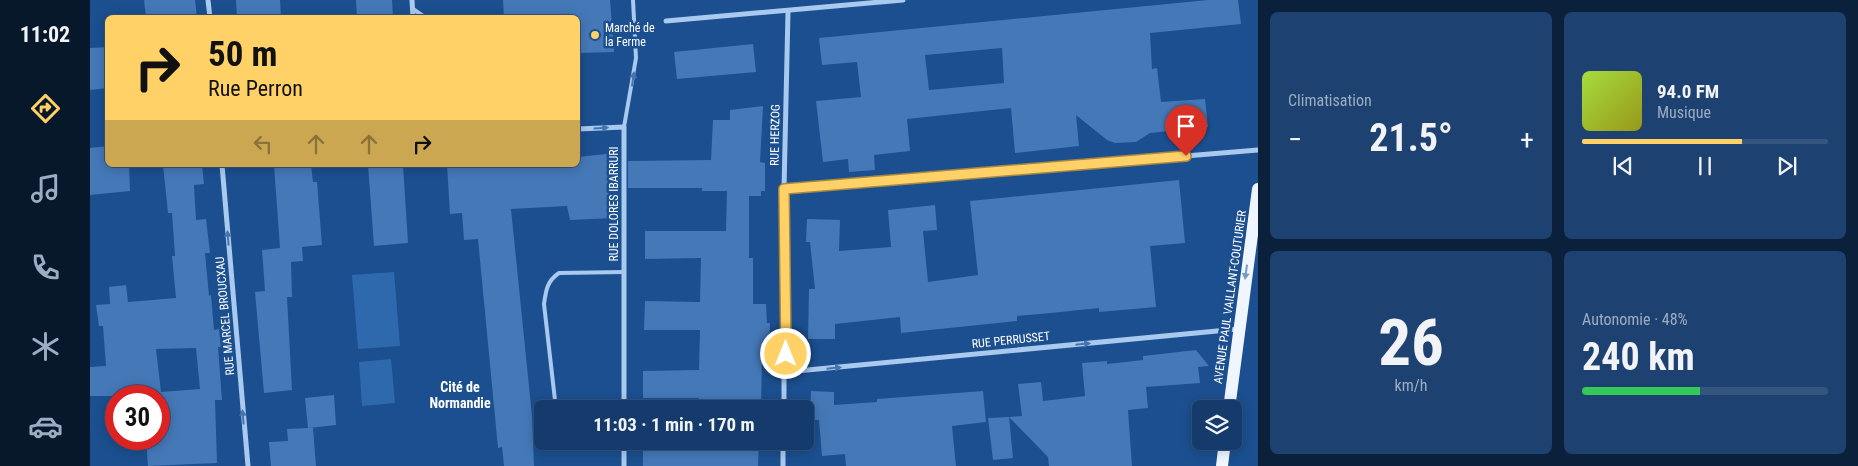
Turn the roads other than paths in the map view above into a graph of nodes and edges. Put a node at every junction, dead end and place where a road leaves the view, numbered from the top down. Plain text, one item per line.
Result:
1 (208, 0) edge
2 (412, 0) edge
3 (633, 0) edge
4 (903, 0) edge
5 (413, 9) junction
6 (788, 12) junction
7 (210, 15) edge
8 (413, 15) edge
9 (422, 15) edge
10 (666, 21) dead end
11 (624, 127) junction
12 (580, 129) edge
13 (1258, 150) edge
14 (222, 167) edge
15 (784, 189) junction
16 (1258, 189) edge
17 (624, 272) junction
18 (1239, 328) junction
19 (786, 372) junction
20 (555, 400) edge
21 (624, 400) edge
22 (784, 400) edge
23 (1230, 400) edge
24 (624, 450) edge
25 (783, 450) edge
26 (1224, 450) edge
27 (248, 466) edge
28 (624, 466) edge
29 (783, 466) edge
30 (1222, 466) edge

1 - 7 street
2 - 5 street
11 -> 3 lane, RUE DOLORES IBARRURI
4 - 6 street
5 - 8 street
5 - 9 lane
6 - 10 street
6 - 15 street, RUE HERZOG
12 -> 11 street
11 - 17 street, RUE DOLORES IBARRURI
13 - 15 street
27 -> 14 street, RUE MARCEL BROUCXAU
15 - 19 street, RUE HERZOG
16 -> 18 main road, AVENUE PAUL VAILLANT-COUTURIER
17 - 20 lane
17 - 21 street, RUE DOLORES IBARRURI
19 -> 18 street, RUE PERRUSSET
18 - 23 main road, AVENUE PAUL VAILLANT-COUTURIER
19 - 22 street, RUE HERZOG
24 - 28 street
25 - 29 street
26 - 30 main road

